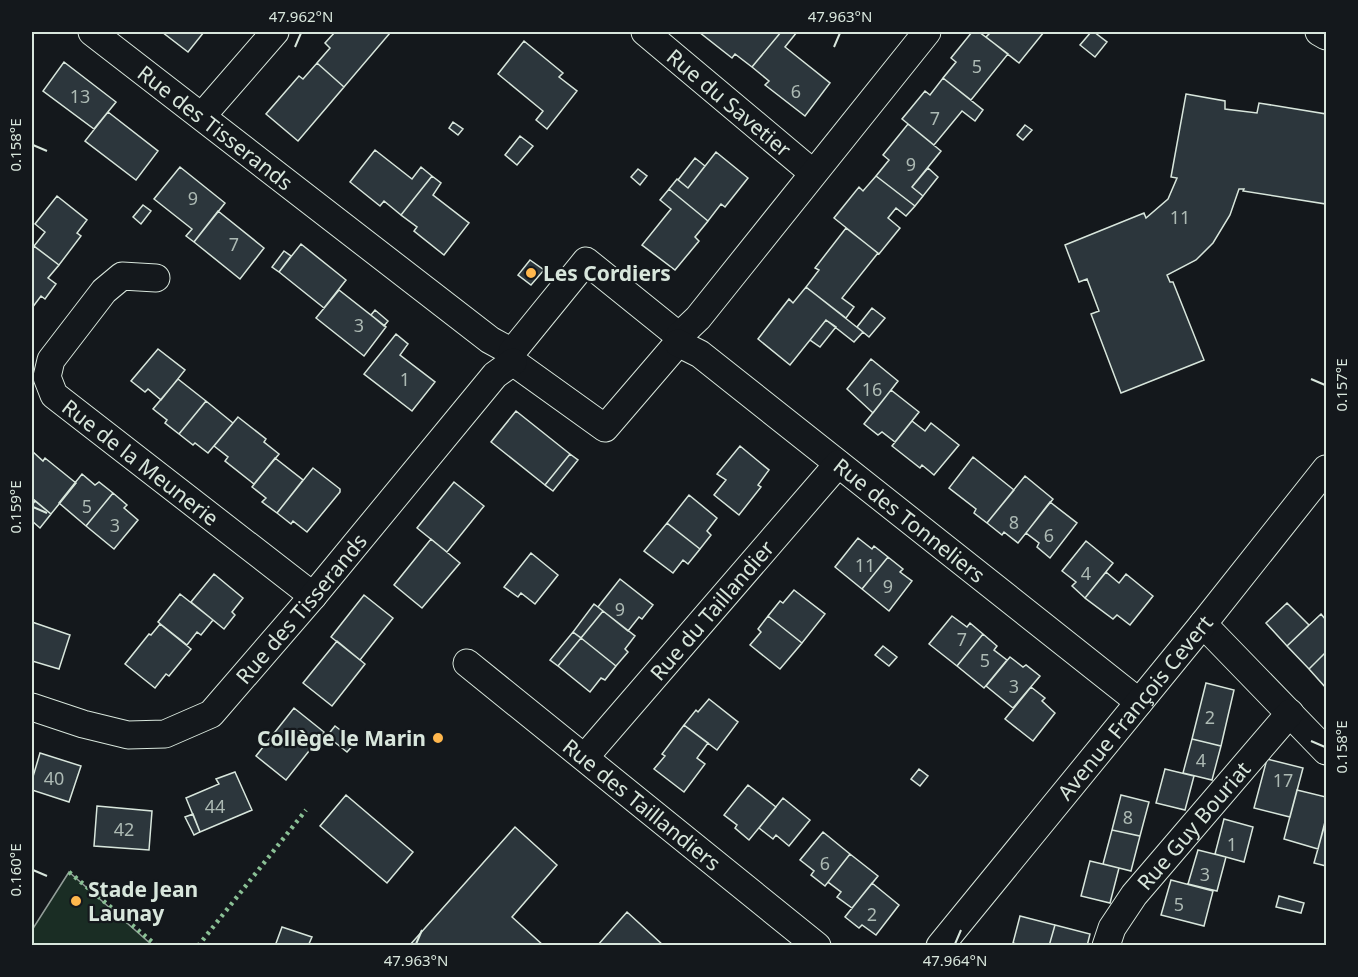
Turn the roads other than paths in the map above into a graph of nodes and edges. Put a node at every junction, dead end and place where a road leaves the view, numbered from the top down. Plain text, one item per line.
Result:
1 (92, 32) edge
2 (275, 32) edge
3 (645, 32) edge
4 (927, 32) edge
5 (1319, 32) edge
6 (1326, 36) edge
7 (202, 116) junction
8 (813, 173) junction
9 (156, 279) dead end
10 (679, 340) junction
11 (513, 357) junction
12 (838, 464) junction
13 (1326, 468) edge
14 (313, 596) junction
15 (1203, 624) junction
16 (467, 663) dead end
17 (1139, 702) junction
18 (32, 707) edge
19 (1290, 713) junction
20 (1326, 751) edge
21 (585, 757) junction
22 (817, 945) edge
23 (940, 945) edge
24 (1106, 945) edge

1 - 7 street, Rue des Tisserands
2 - 7 street
3 - 8 street, Rue du Savetier
4 - 8 street
5 - 6 street
7 - 11 street, Rue des Tisserands
8 - 10 street
9 - 14 street, Rue de la Meunerie
10 - 11 street
10 - 11 street, Rue des Tonneliers
10 - 12 street, Rue des Tonneliers
11 - 14 street, Rue des Tisserands
12 - 17 street, Rue des Tonneliers
12 - 21 street, Rue du Taillandier
13 - 15 street, Avenue François Cevert
14 - 18 street, Rue des Tisserands
15 - 17 street, Avenue François Cevert
15 - 19 street
16 - 21 street, Rue des Taillandiers
17 - 23 street, Avenue François Cevert
19 - 20 street
19 - 24 street, Rue Guy Bouriat
21 - 22 street, Rue des Taillandiers

